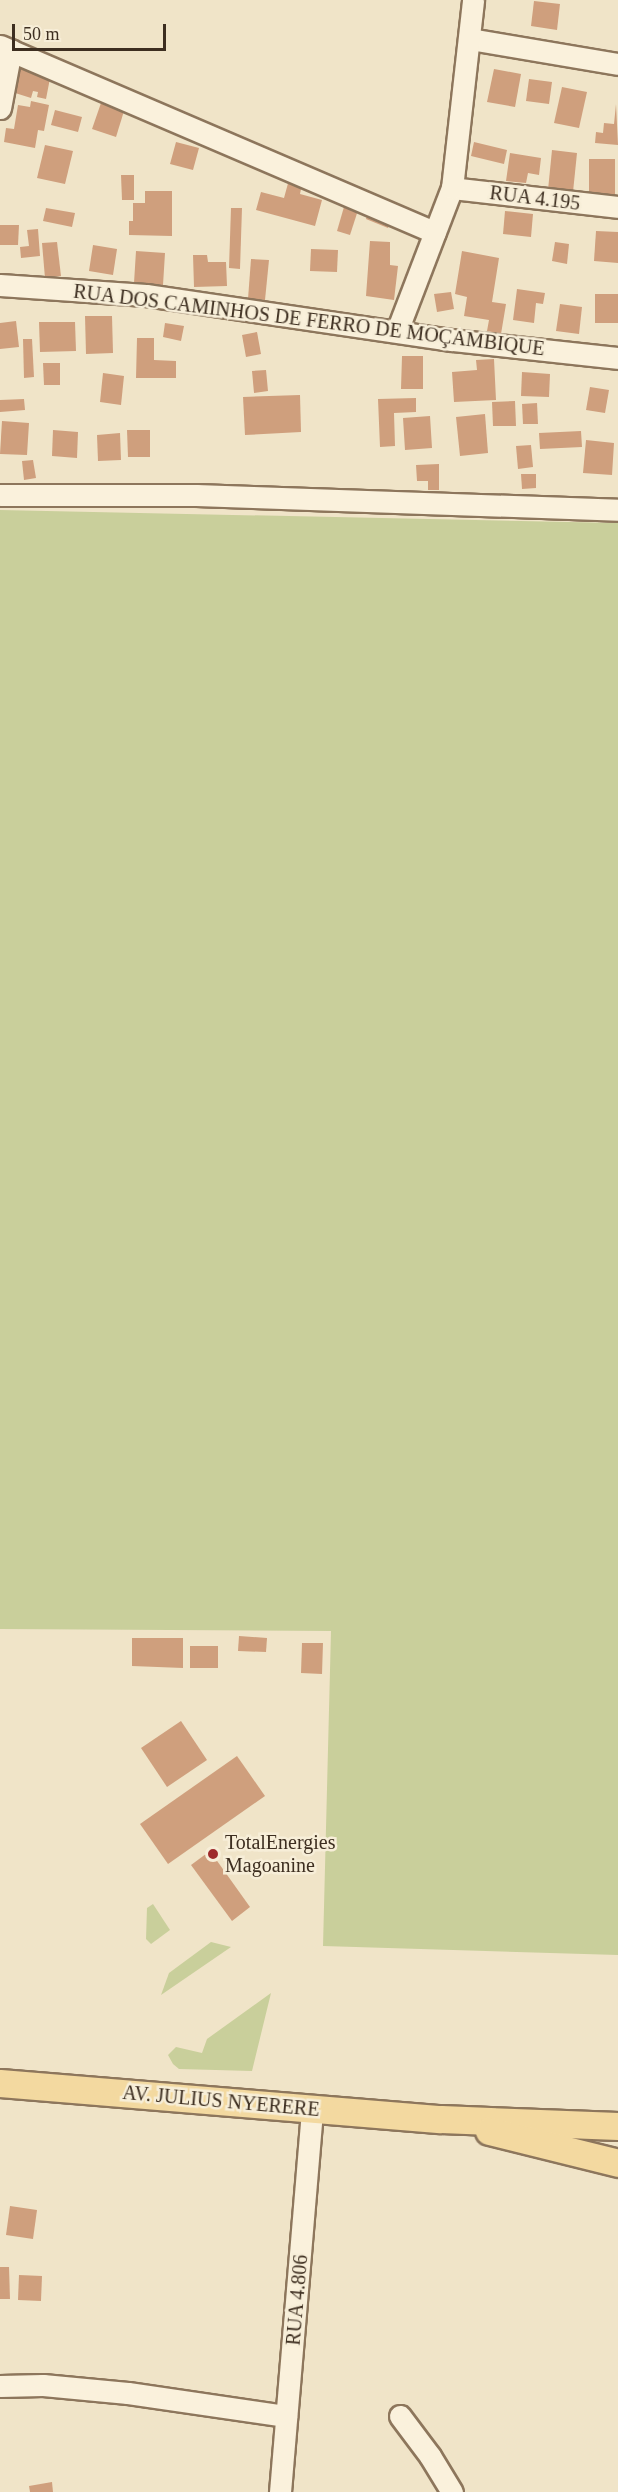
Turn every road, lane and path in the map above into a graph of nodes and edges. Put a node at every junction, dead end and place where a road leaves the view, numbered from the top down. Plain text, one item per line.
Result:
1 (473, 0) edge
2 (470, 39) junction
3 (6, 48) edge
4 (618, 64) edge
5 (0, 108) edge
6 (452, 188) junction
7 (618, 207) edge
8 (435, 232) junction
9 (0, 285) edge
10 (397, 332) junction
11 (618, 358) edge
12 (0, 495) edge
13 (618, 510) edge
14 (0, 2083) edge
15 (312, 2108) junction
16 (441, 2119) junction
17 (618, 2126) edge
18 (618, 2163) edge
19 (0, 2385) edge
20 (286, 2416) junction
21 (400, 2416) dead end
22 (280, 2492) edge
23 (452, 2492) edge

1 - 2 street
2 - 4 street
2 - 6 street
3 - 5 street
3 - 8 street
6 - 7 street, RUA 4.195
6 - 8 street
8 - 10 street
9 - 10 street, RUA DOS CAMINHOS DE FERRO DE MOÇAMBIQUE
10 - 11 street, RUA DOS CAMINHOS DE FERRO DE MOÇAMBIQUE
12 - 13 street
14 - 15 main road, AV. JULIUS NYERERE
15 - 16 main road, AV. JULIUS NYERERE
15 - 20 street, RUA 4.806
16 - 17 main road, AV. JULIUS NYERERE
16 - 18 main road, AV. JULIUS NYERERE
19 - 20 street
20 - 22 street, RUA 4.806
21 - 23 street

